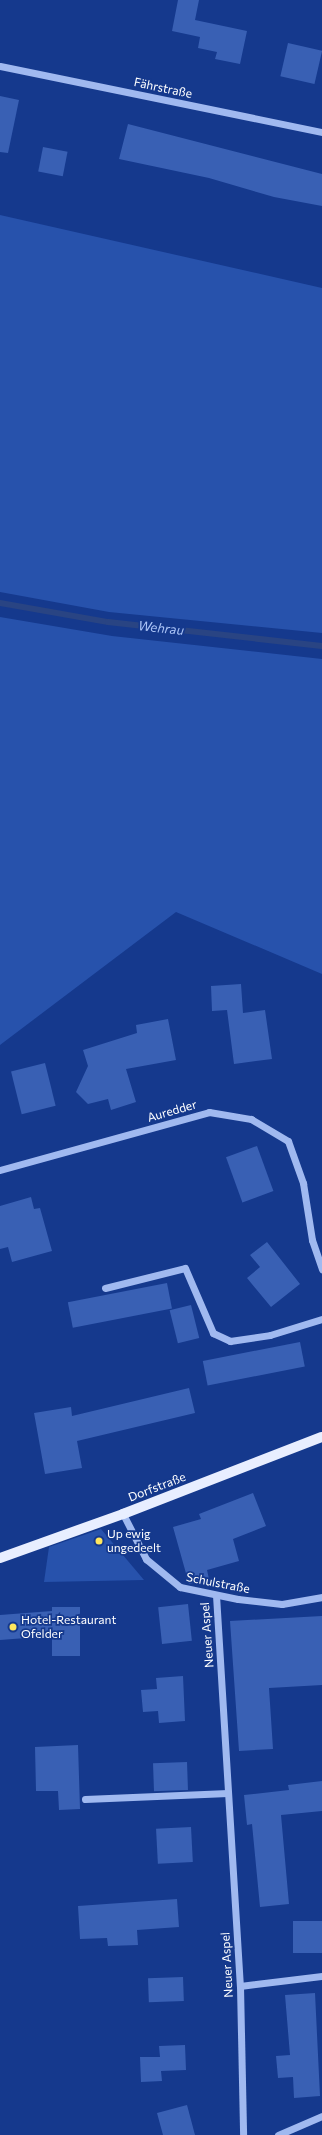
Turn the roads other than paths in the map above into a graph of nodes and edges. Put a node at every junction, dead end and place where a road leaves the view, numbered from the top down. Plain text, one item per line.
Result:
1 (0, 66) edge
2 (322, 132) edge
3 (0, 1170) edge
4 (322, 1269) edge
5 (105, 1288) dead end
6 (322, 1319) edge
7 (322, 1437) edge
8 (123, 1514) junction
9 (0, 1558) edge
10 (216, 1595) junction
11 (322, 1597) edge
12 (228, 1793) junction
13 (85, 1799) dead end
14 (322, 1976) edge
15 (240, 1986) junction
16 (322, 2116) edge
17 (243, 2135) edge
18 (278, 2135) edge

1 - 2 street, Fährstraße
3 - 4 street, Auredder
5 - 6 street
7 - 8 main road, Dorfstraße
8 - 9 main road, Dorfstraße
8 - 10 street, Schulstraße
10 - 11 street, Schulstraße
10 - 12 street, Neuer Aspel
12 - 13 street
12 - 15 street, Neuer Aspel
14 - 15 street
15 - 17 street, Neuer Aspel
16 - 18 street

